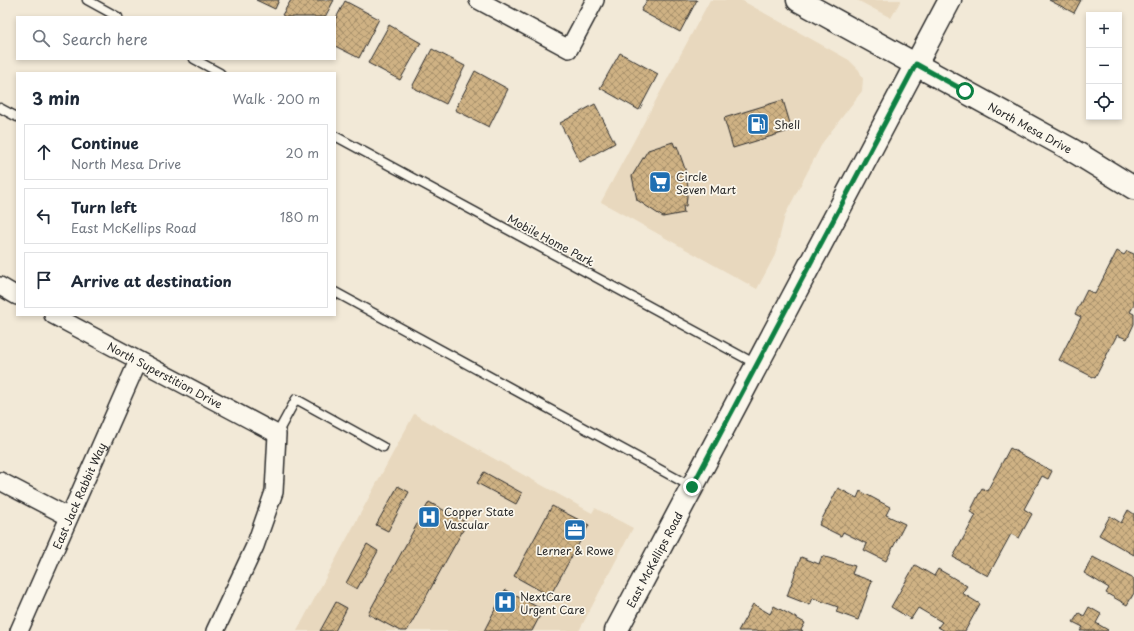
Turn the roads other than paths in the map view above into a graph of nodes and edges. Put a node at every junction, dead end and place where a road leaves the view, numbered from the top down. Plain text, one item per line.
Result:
1 (87, 0) edge
2 (478, 0) edge
3 (595, 0) edge
4 (798, 0) edge
5 (950, 0) edge
6 (116, 16) edge
7 (196, 60) edge
8 (916, 64) junction
9 (218, 72) edge
10 (0, 108) edge
11 (16, 117) edge
12 (336, 137) edge
13 (1134, 188) edge
14 (0, 286) edge
15 (336, 293) edge
16 (16, 295) edge
17 (55, 316) edge
18 (138, 361) junction
19 (757, 364) junction
20 (277, 434) junction
21 (383, 447) dead end
22 (0, 481) edge
23 (692, 487) junction
24 (69, 517) junction
25 (19, 631) edge
26 (215, 631) edge
27 (616, 631) edge

1 - 6 lane
2 - 3 street
4 - 8 main road, North Mesa Drive
5 - 8 main road, East McKellips Road
7 - 9 lane
8 - 13 main road, North Mesa Drive
8 - 19 main road, East McKellips Road
10 - 11 lane
12 - 19 lane, Mobile Home Park
14 - 16 street
15 - 23 lane
17 - 18 street, North Superstition Drive
18 - 20 street, North Superstition Drive
18 - 24 street, East Jack Rabbit Way
19 - 23 main road, East McKellips Road
20 - 21 lane
20 - 26 street
22 - 24 street
23 - 27 main road, East McKellips Road
24 - 25 street, East Jack Rabbit Way

